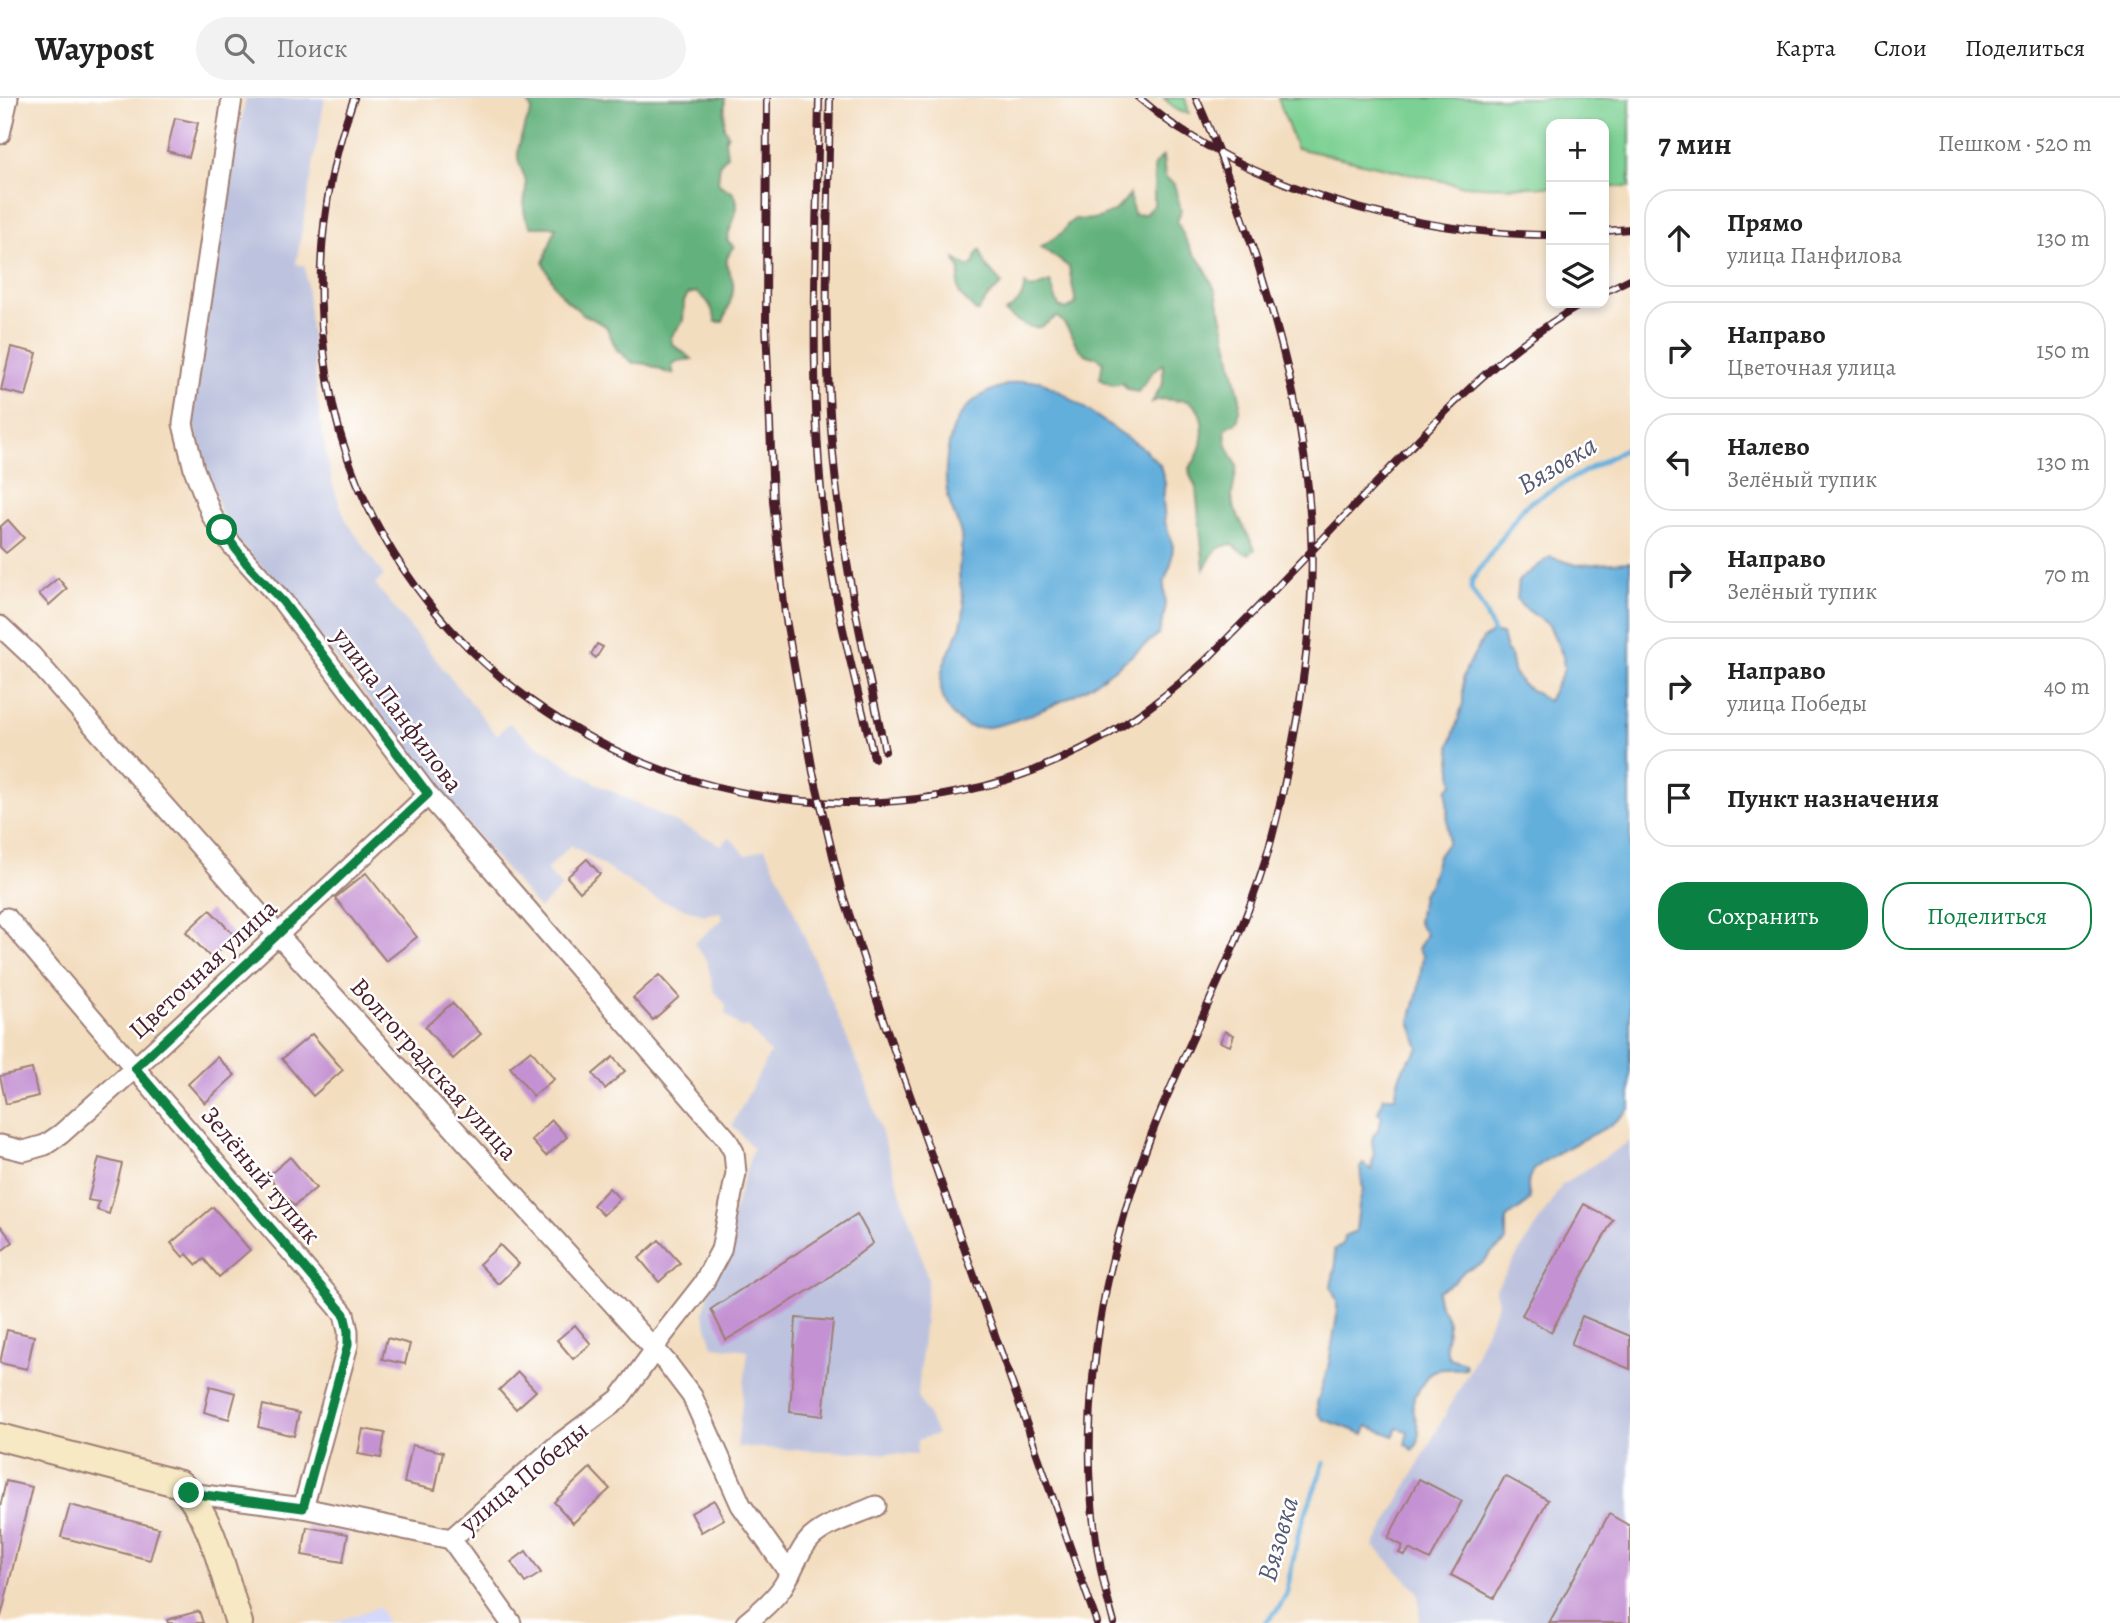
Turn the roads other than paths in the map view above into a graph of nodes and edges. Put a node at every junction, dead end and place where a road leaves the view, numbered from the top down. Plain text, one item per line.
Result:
1 (9, 98) edge
2 (232, 98) edge
3 (0, 134) edge
4 (0, 626) edge
5 (428, 794) junction
6 (7, 918) dead end
7 (278, 935) junction
8 (135, 1068) junction
9 (0, 1145) edge
10 (703, 1284) joint
11 (654, 1351) junction
12 (0, 1437) edge
13 (189, 1493) junction
14 (876, 1506) dead end
15 (303, 1508) junction
16 (450, 1539) junction
17 (790, 1574) junction
18 (239, 1623) edge
19 (511, 1623) edge
20 (746, 1623) edge

1 - 3 street
2 - 5 street, улица Панфилова
4 - 7 street, Волгоградская улица
5 - 7 street, Цветочная улица
5 - 10 street, улица Панфилова
6 - 8 street, Зелёный тупик
7 - 8 street, Цветочная улица
7 - 11 street, Волгоградская улица
8 - 9 street, Цветочная улица
8 - 15 street, Зелёный тупик
10 - 11 street, улица Победы
11 - 16 street, улица Победы
11 - 17 street, Волгоградская улица
12 - 13 street, улица Победы
13 - 15 street, улица Победы
13 - 18 street
14 - 17 street
15 - 16 street, улица Победы
16 - 19 street
17 - 20 street

